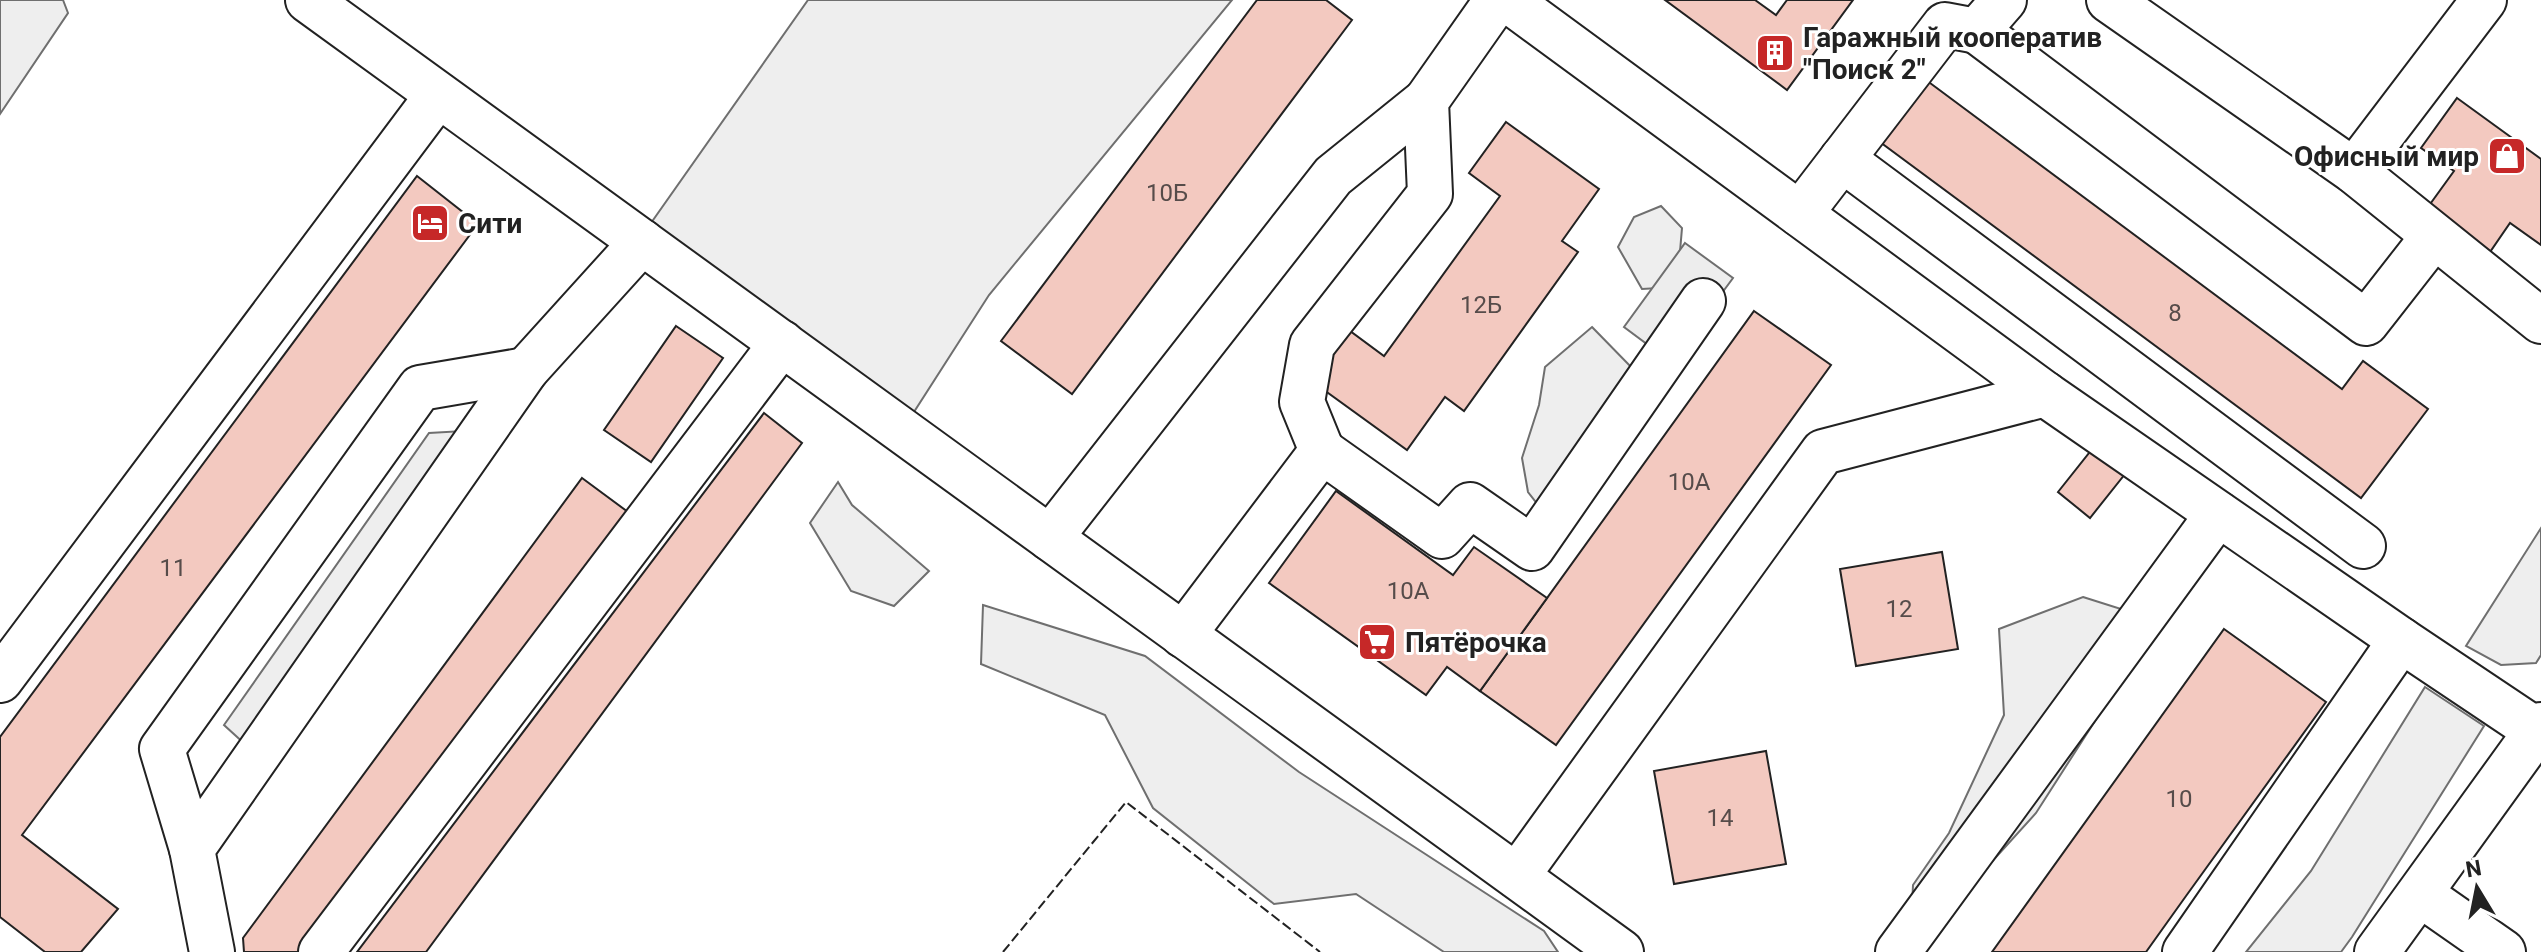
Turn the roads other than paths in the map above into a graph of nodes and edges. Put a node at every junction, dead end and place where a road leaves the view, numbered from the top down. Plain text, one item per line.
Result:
1 (308, 0) edge
2 (1497, 0) edge
3 (1508, 0) edge
4 (2109, 0) edge
5 (2484, 0) edge
6 (1991, 16) edge
7 (438, 95) junction
8 (1426, 101) junction
9 (1842, 159) junction
10 (2354, 171) junction
11 (1800, 214) junction
12 (2434, 236) junction
13 (642, 242) junction
14 (1703, 301) dead end
15 (2541, 321) edge
16 (782, 343) junction
17 (526, 370) junction
18 (2045, 394) junction
19 (1322, 451) junction
20 (2218, 514) junction
21 (1050, 538) junction
22 (2363, 546) dead end
23 (1183, 635) junction
24 (2401, 640) junction
25 (0, 680) edge
26 (2539, 728) edge
27 (192, 849) junction
28 (1517, 876) junction
29 (2420, 894) junction
30 (212, 952) edge
31 (321, 952) edge
32 (1621, 952) edge
33 (1898, 952) edge
34 (2185, 952) edge
35 (2377, 952) edge
36 (2503, 952) edge

1 - 7 street
2 - 8 street
3 - 11 street
4 - 10 street
5 - 10 street
6 - 9 street
6 - 12 street
7 - 13 street
7 - 25 street
8 - 19 street
8 - 21 street
9 - 11 street
9 - 22 street
10 - 12 street
11 - 18 street
12 - 15 street
13 - 16 street
13 - 17 street
14 - 19 street
16 - 21 street
16 - 31 street
17 - 27 street
17 - 27 street
18 - 20 street
18 - 28 street
19 - 23 street
20 - 24 street
20 - 33 street
21 - 23 street
23 - 28 street
24 - 26 street
24 - 34 street
26 - 29 street
27 - 30 street
28 - 32 street
29 - 35 street
29 - 36 street

